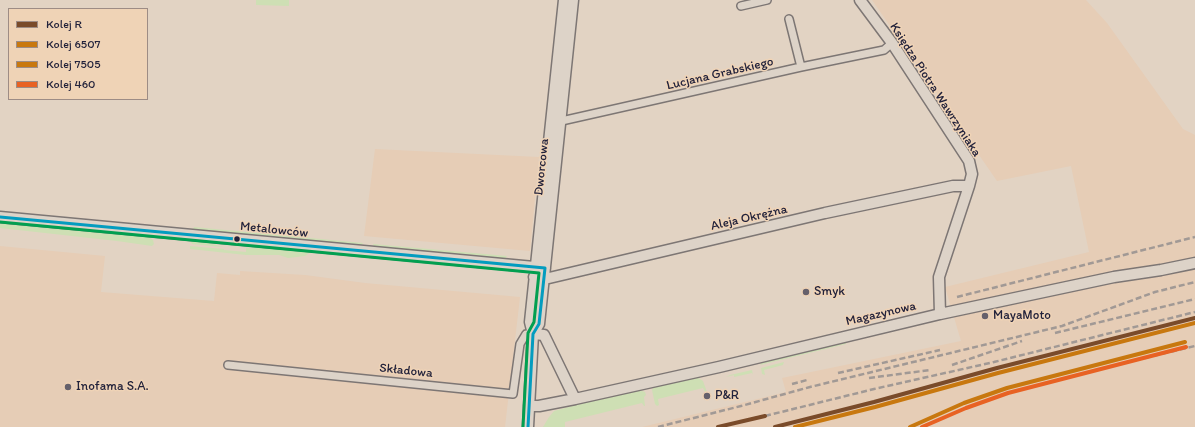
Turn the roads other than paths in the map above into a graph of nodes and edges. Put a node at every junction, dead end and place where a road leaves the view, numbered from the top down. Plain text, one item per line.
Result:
1 (570, 0) edge
2 (768, 0) edge
3 (860, 0) edge
4 (741, 6) dead end
5 (789, 19) dead end
6 (892, 43) junction
7 (801, 67) junction
8 (555, 122) junction
9 (969, 186) junction
10 (0, 217) edge
11 (1195, 263) edge
12 (539, 272) junction
13 (940, 314) junction
14 (533, 334) junction
15 (228, 365) dead end
16 (575, 399) junction
17 (529, 406) junction
18 (528, 427) edge

1 - 8 street, Dworcowa
2 - 4 street
3 - 6 street, Księdza Piotra Wawrzyniaka
5 - 7 street
6 - 7 street, Lucjana Grabskiego
6 - 9 street, Księdza Piotra Wawrzyniaka
7 - 8 street, Lucjana Grabskiego
8 - 12 street, Dworcowa
9 - 12 street, Aleja Okrężna
9 - 13 street, Księdza Piotra Wawrzyniaka
10 - 12 street, Metalowców
11 - 13 street, Magazynowa
12 - 14 street, Dworcowa
13 - 16 street, Magazynowa
14 - 15 street, Składowa
14 - 16 street
14 - 17 street, Dworcowa
16 - 17 street, Magazynowa
17 - 18 street, Dworcowa

